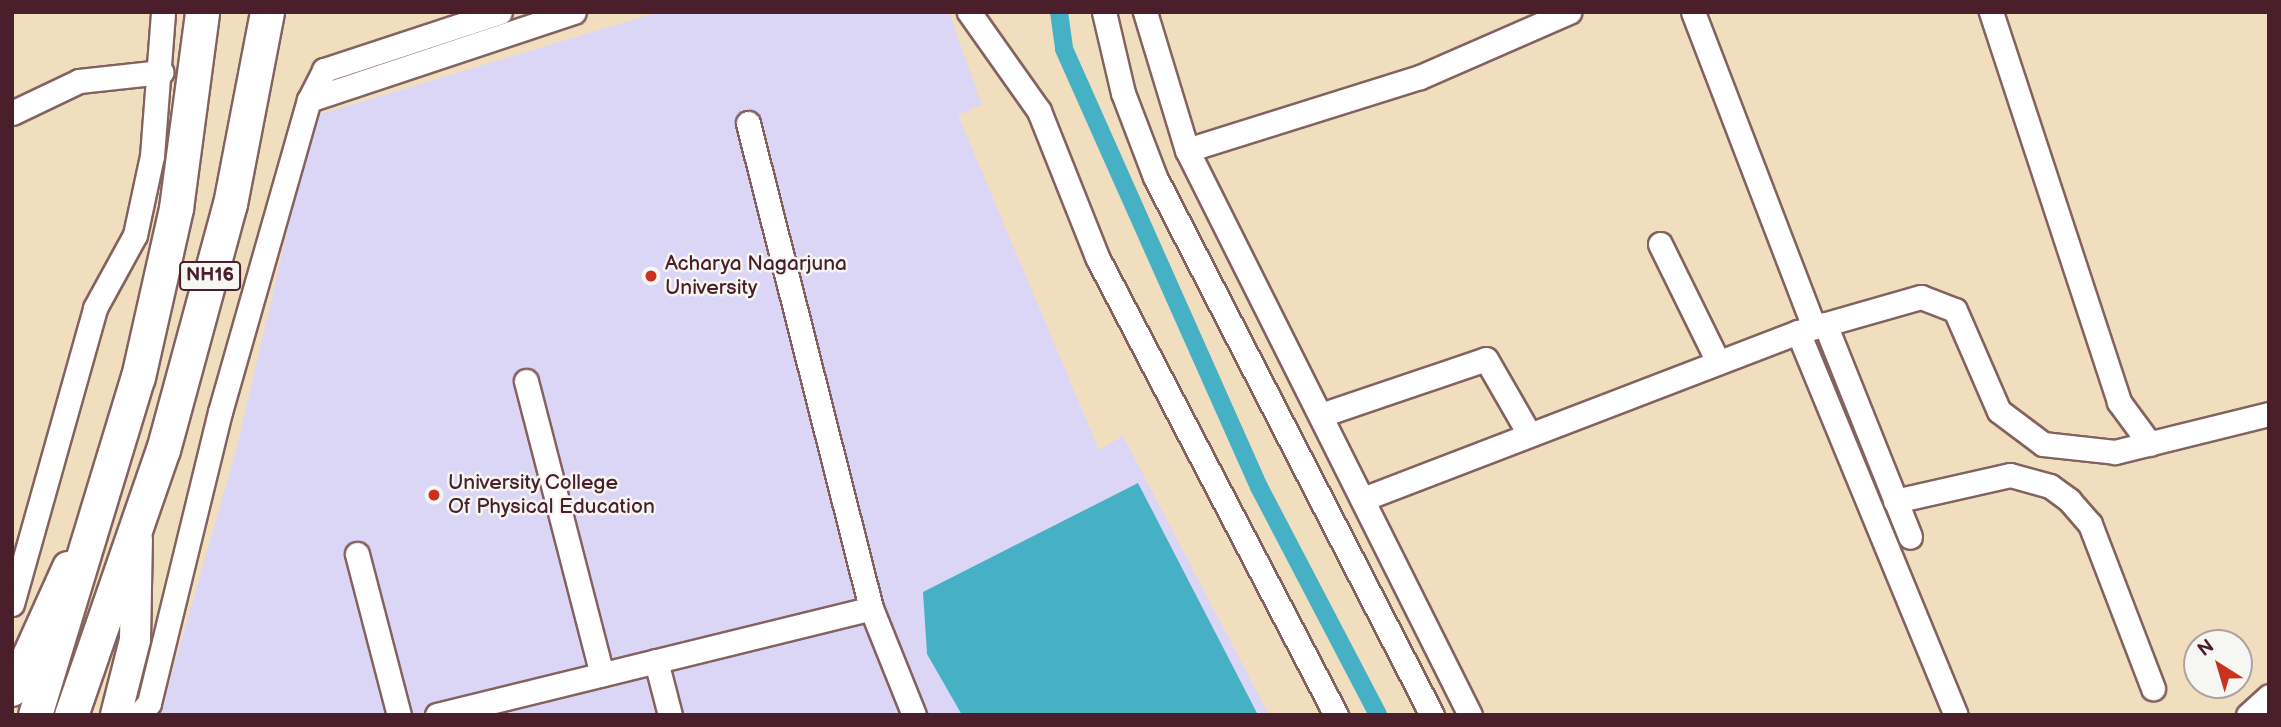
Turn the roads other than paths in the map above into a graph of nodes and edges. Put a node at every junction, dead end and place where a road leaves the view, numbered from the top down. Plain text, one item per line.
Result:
1 (163, 12) edge
2 (202, 12) edge
3 (267, 12) edge
4 (500, 12) edge
5 (574, 12) edge
6 (970, 12) edge
7 (1104, 12) edge
8 (1145, 12) edge
9 (1569, 12) edge
10 (1693, 12) edge
11 (1991, 12) edge
12 (162, 72) junction
13 (309, 100) junction
14 (12, 113) edge
15 (748, 123) dead end
16 (1188, 150) junction
17 (1660, 244) dead end
18 (1812, 328) junction
19 (1718, 362) junction
20 (527, 381) dead end
21 (2269, 414) edge
22 (1321, 415) junction
23 (1528, 432) junction
24 (2150, 444) junction
25 (118, 455) junction
26 (1363, 499) junction
27 (1895, 501) junction
28 (137, 535) junction
29 (1910, 537) dead end
30 (357, 554) dead end
31 (12, 604) edge
32 (871, 608) junction
33 (656, 661) junction
34 (602, 674) junction
35 (2153, 688) dead end
36 (12, 691) edge
37 (2269, 696) edge
38 (35, 715) edge
39 (71, 715) edge
40 (116, 715) edge
41 (138, 715) edge
42 (399, 715) edge
43 (437, 715) edge
44 (670, 715) edge
45 (914, 715) edge
46 (1336, 715) edge
47 (1432, 715) edge
48 (1470, 715) edge
49 (1956, 715) edge
50 (2248, 715) edge

1 - 12 street
2 - 25 highway, NH16
3 - 28 highway, NH16
4 - 13 street
5 - 13 street
6 - 46 street
7 - 47 street
8 - 16 street
9 - 16 street
10 - 18 street
11 - 24 street
12 - 14 street
12 - 31 street
13 - 41 street
15 - 32 street
16 - 22 street
17 - 19 street
18 - 19 street
18 - 24 street
18 - 27 street
18 - 49 street
19 - 23 street
20 - 34 street
21 - 24 street
22 - 23 street
22 - 26 street
23 - 26 street
25 - 36 main road
25 - 38 highway, NH16
26 - 48 street
27 - 29 street
27 - 35 street
28 - 39 highway, NH16
28 - 40 main road
30 - 42 street
32 - 33 street
32 - 45 street
33 - 34 street
33 - 44 street
34 - 43 street
37 - 50 street

